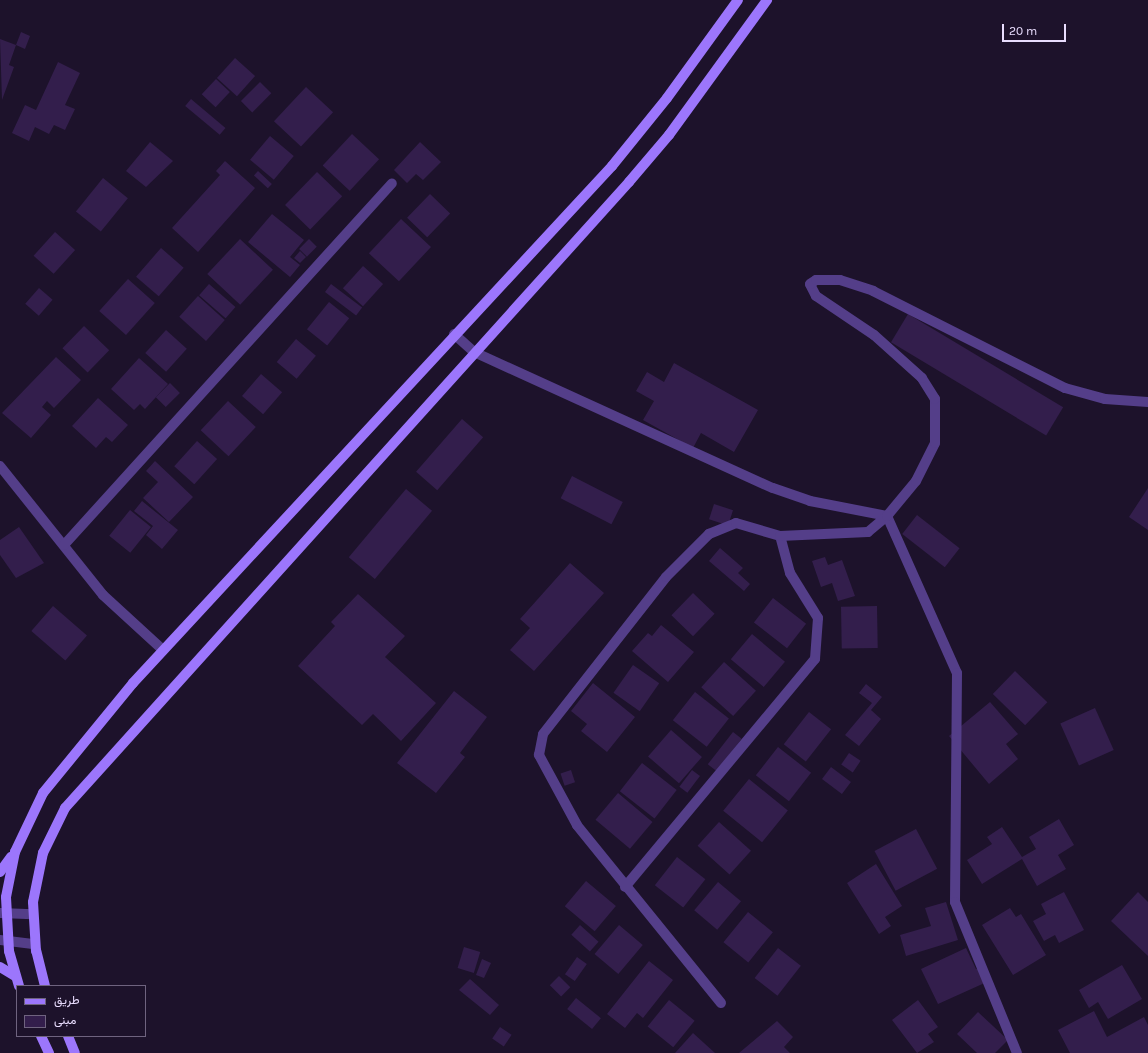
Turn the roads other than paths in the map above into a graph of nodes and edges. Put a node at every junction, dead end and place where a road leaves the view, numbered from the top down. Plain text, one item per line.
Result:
1 (738, 0) edge
2 (767, 0) edge
3 (392, 183) dead end
4 (454, 334) junction
5 (474, 352) junction
6 (1148, 402) edge
7 (0, 466) edge
8 (887, 516) junction
9 (780, 536) junction
10 (64, 545) junction
11 (163, 650) junction
12 (14, 852) junction
13 (0, 872) edge
14 (625, 887) junction
15 (3, 913) edge
16 (33, 914) junction
17 (4, 941) edge
18 (35, 944) junction
19 (0, 966) edge
20 (17, 981) edge
21 (45, 985) edge
22 (721, 1003) dead end
23 (41, 1037) edge
24 (68, 1037) edge
25 (49, 1053) edge
26 (75, 1053) edge
27 (1016, 1053) edge

1 - 4 main road
2 - 5 main road
3 - 10 street
4 - 5 street
4 - 11 main road
5 - 8 street
5 - 16 main road
6 - 8 street
7 - 10 street
8 - 9 street
8 - 27 street
9 - 14 street
9 - 14 street
10 - 11 street
11 - 12 main road
12 - 13 main road
12 - 15 main road
14 - 22 street
15 - 16 street
15 - 17 main road
16 - 18 main road
17 - 18 street
17 - 20 main road
18 - 21 main road
19 - 20 main road
23 - 25 main road
24 - 26 main road

